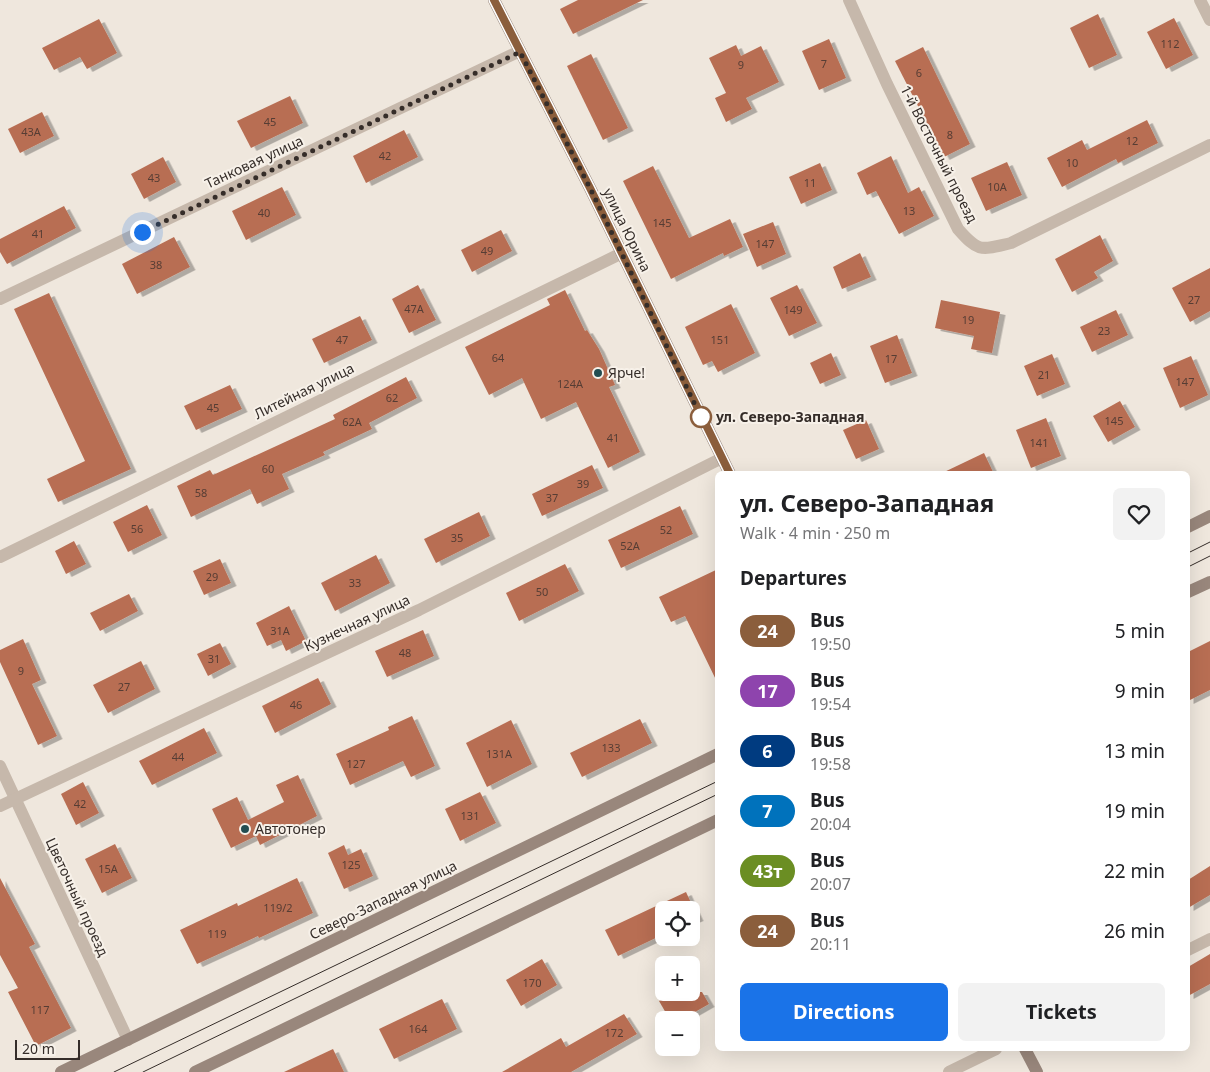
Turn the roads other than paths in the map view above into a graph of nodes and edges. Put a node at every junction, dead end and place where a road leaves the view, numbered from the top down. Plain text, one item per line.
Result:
1 (494, 0) edge
2 (849, 0) edge
3 (1200, 0) edge
4 (1210, 20) edge
5 (520, 52) junction
6 (1210, 145) edge
7 (622, 252) junction
8 (0, 300) edge
9 (722, 458) junction
10 (728, 471) edge
11 (1210, 516) edge
12 (1190, 526) edge
13 (0, 557) edge
14 (1210, 582) edge
15 (1190, 591) edge
16 (715, 755) edge
17 (0, 766) edge
18 (15, 799) junction
19 (0, 806) edge
20 (715, 821) edge
21 (1210, 939) edge
22 (1190, 949) edge
23 (128, 1040) junction
24 (992, 1051) edge
25 (1026, 1051) edge
26 (61, 1072) edge
27 (196, 1072) edge
28 (949, 1072) edge
29 (1037, 1072) edge

1 - 5 main road, улица Юрина
2 - 6 street, 1-й Восточный проезд
3 - 4 street
5 - 7 main road, улица Юрина
5 - 8 street, Танковая улица
7 - 9 main road, улица Юрина
7 - 13 street, Литейная улица
9 - 10 main road, улица Юрина
9 - 18 street, Кузнечная улица
11 - 12 main road
14 - 15 main road
16 - 23 main road, Северо-Западная улица
17 - 18 street, Цветочный проезд
18 - 19 street, Кузнечная улица
18 - 23 street, Цветочный проезд
20 - 27 main road
21 - 22 street
23 - 26 main road, Северо-Западная улица
24 - 28 street
25 - 29 main road

